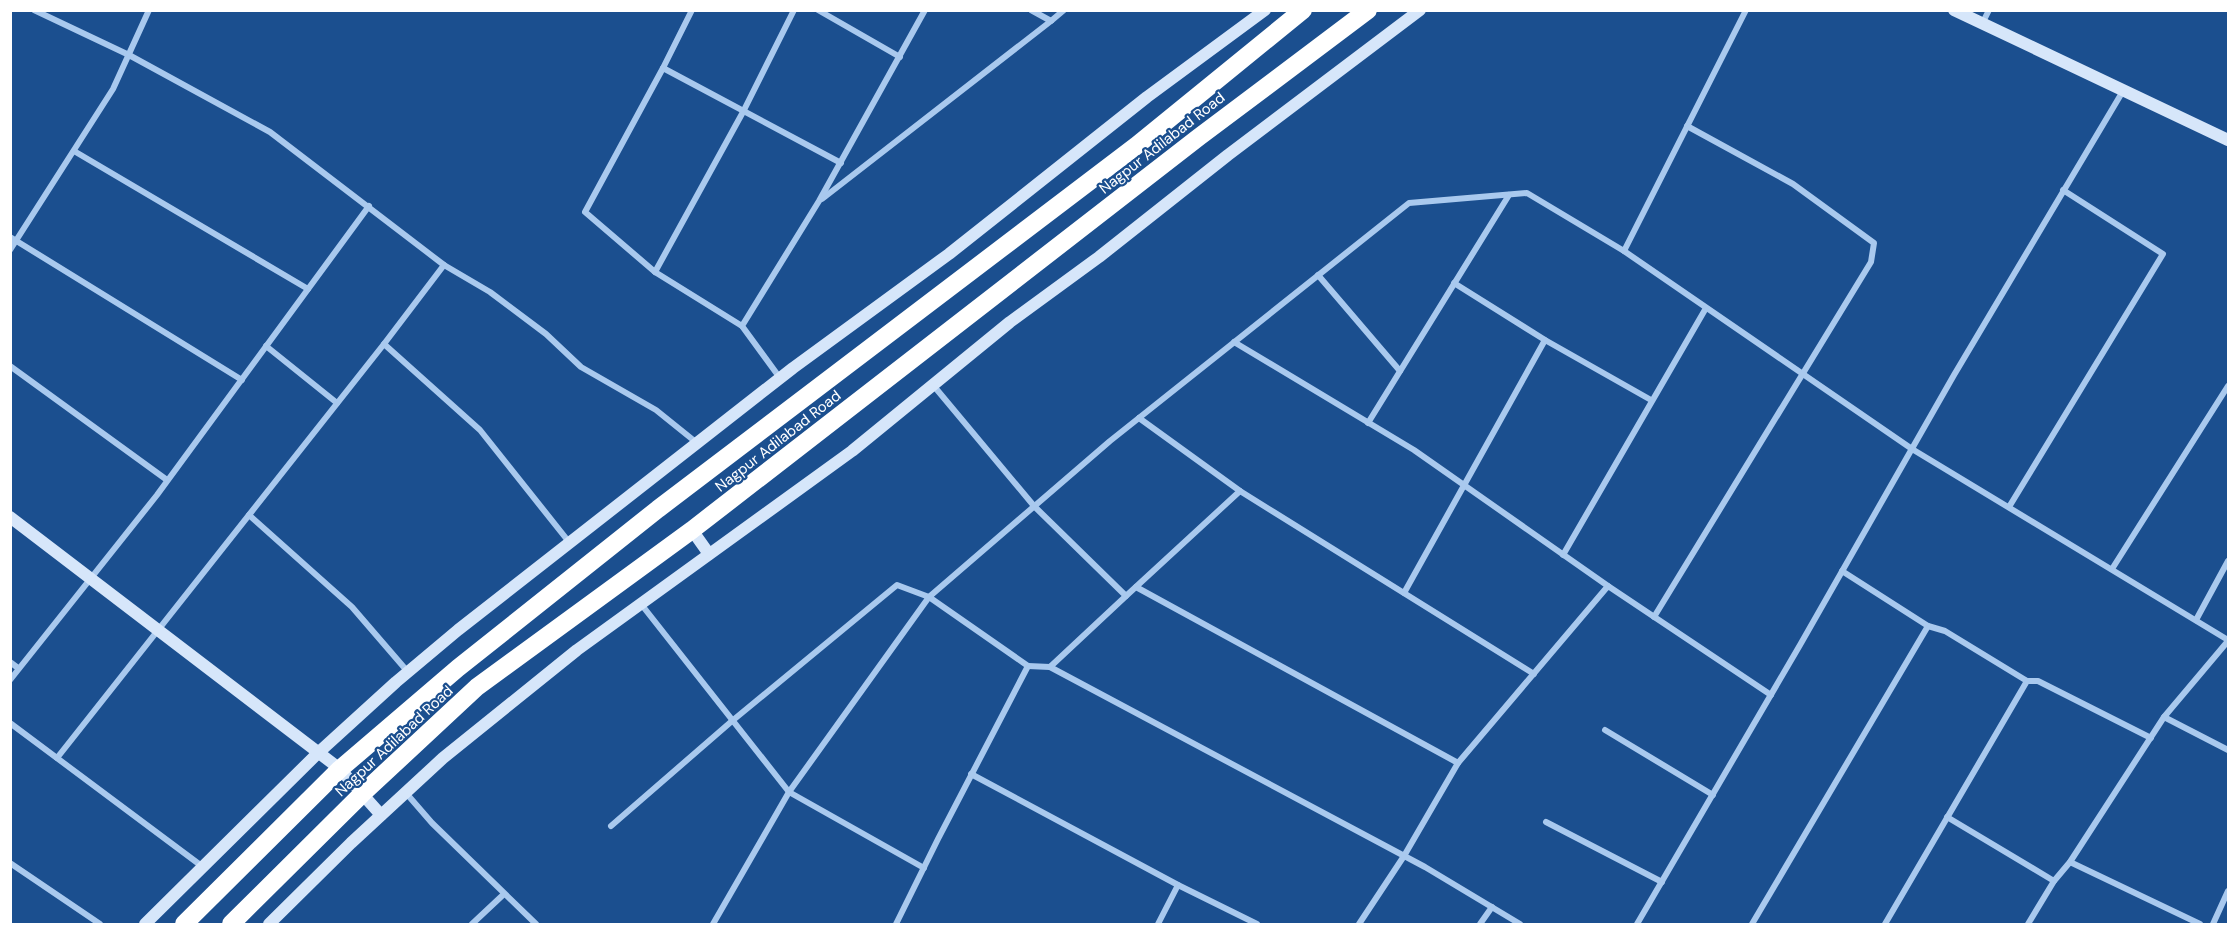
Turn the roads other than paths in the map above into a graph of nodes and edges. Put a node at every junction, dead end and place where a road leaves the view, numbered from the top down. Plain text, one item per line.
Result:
1 (34, 10) edge
2 (149, 10) edge
3 (692, 10) edge
4 (795, 10) edge
5 (818, 10) edge
6 (925, 10) edge
7 (1031, 10) edge
8 (1064, 10) edge
9 (1264, 10) edge
10 (1303, 10) edge
11 (1368, 10) edge
12 (1420, 10) edge
13 (1746, 10) edge
14 (1954, 10) edge
15 (1989, 10) edge
16 (1051, 21) junction
17 (1982, 24) junction
18 (129, 55) junction
19 (900, 57) junction
20 (663, 68) junction
21 (2122, 91) junction
22 (743, 112) junction
23 (1687, 126) junction
24 (2229, 140) edge
25 (74, 151) junction
26 (841, 163) junction
27 (2063, 190) junction
28 (1509, 195) junction
29 (819, 201) junction
30 (369, 206) junction
31 (14, 239) edge
32 (10, 250) edge
33 (1624, 251) junction
34 (444, 265) junction
35 (655, 272) junction
36 (1318, 276) junction
37 (1454, 283) junction
38 (308, 289) junction
39 (1706, 308) junction
40 (742, 326) junction
41 (1545, 340) junction
42 (1234, 342) junction
43 (384, 344) junction
44 (266, 346) junction
45 (10, 366) edge
46 (1400, 371) junction
47 (1803, 374) junction
48 (780, 378) junction
49 (242, 380) junction
50 (933, 385) junction
51 (2229, 386) edge
52 (1651, 400) junction
53 (337, 403) junction
54 (1139, 418) junction
55 (1368, 423) junction
56 (697, 442) junction
57 (1912, 449) junction
58 (167, 480) junction
59 (1464, 486) junction
60 (1240, 490) junction
61 (1034, 506) junction
62 (2009, 507) junction
63 (249, 515) junction
64 (10, 517) edge
65 (692, 530) junction
66 (569, 542) junction
67 (709, 554) junction
68 (1563, 555) junction
69 (2229, 561) edge
70 (2112, 569) junction
71 (1842, 571) junction
72 (91, 579) junction
73 (1608, 586) junction
74 (1136, 587) junction
75 (1404, 592) junction
76 (1126, 596) junction
77 (929, 597) junction
78 (640, 604) junction
79 (1654, 617) junction
80 (2196, 620) junction
81 (1928, 626) junction
82 (158, 630) junction
83 (2229, 640) edge
84 (10, 662) edge
85 (1028, 666) junction
86 (1050, 667) junction
87 (18, 668) junction
88 (408, 672) junction
89 (1534, 674) junction
90 (10, 680) edge
91 (2027, 681) junction
92 (1771, 695) junction
93 (2164, 717) junction
94 (732, 721) junction
95 (10, 723) edge
96 (1605, 729) dead end
97 (2151, 738) junction
98 (2229, 750) edge
99 (318, 753) junction
100 (57, 758) junction
101 (1458, 763) junction
102 (340, 770) junction
103 (971, 774) junction
104 (406, 792) junction
105 (789, 792) junction
106 (362, 794) junction
107 (1713, 795) junction
108 (381, 815) junction
109 (1947, 817) junction
110 (1546, 822) dead end
111 (610, 826) dead end
112 (1404, 856) junction
113 (2070, 862) junction
114 (10, 863) edge
115 (203, 867) junction
116 (924, 868) junction
117 (2054, 881) junction
118 (1662, 882) junction
119 (1178, 885) junction
120 (2229, 891) edge
121 (504, 894) junction
122 (1492, 907) junction
123 (100, 924) edge
124 (145, 924) edge
125 (184, 924) edge
126 (231, 924) edge
127 (269, 924) edge
128 (472, 924) edge
129 (536, 924) edge
130 (713, 924) edge
131 (896, 924) edge
132 (1158, 924) edge
133 (1257, 924) edge
134 (1359, 924) edge
135 (1480, 924) edge
136 (1520, 924) edge
137 (1637, 924) edge
138 (1752, 924) edge
139 (1885, 924) edge
140 (2028, 924) edge
141 (2200, 924) edge
142 (2213, 924) edge

1 - 18 street
2 - 18 street
3 - 20 street
4 - 22 street
5 - 19 street
6 - 19 street
7 - 16 street
8 - 16 street
9 - 48 street
10 - 102 highway, Nagpur Adilabad Road
11 - 65 highway, Nagpur Adilabad Road
12 - 50 street
13 - 23 street
14 - 17 street
15 - 17 street
16 - 29 street
17 - 21 street
18 - 25 street
18 - 30 street
19 - 26 street
20 - 22 street
20 - 35 street
21 - 24 street
21 - 27 street
22 - 26 street
22 - 35 street
23 - 33 street
23 - 47 street
25 - 31 street
25 - 38 street
26 - 29 street
27 - 57 street
27 - 62 street
28 - 33 street
28 - 36 street
28 - 37 street
29 - 40 street
30 - 34 street
30 - 38 street
31 - 32 street
31 - 49 street
33 - 39 street
34 - 43 street
34 - 56 street
35 - 40 street
36 - 42 street
36 - 46 street
37 - 41 street
37 - 46 street
38 - 44 street
39 - 47 street
39 - 52 street
40 - 48 street
41 - 52 street
41 - 59 street
42 - 54 street
42 - 55 street
43 - 53 street
43 - 66 street
44 - 49 street
44 - 53 street
45 - 58 street
46 - 55 street
47 - 57 street
47 - 79 street
48 - 56 street
49 - 58 street
50 - 61 street
50 - 67 street
51 - 70 street
52 - 68 street
53 - 63 street
54 - 60 street
54 - 61 street
55 - 59 street
56 - 66 street
57 - 62 street
57 - 71 street
58 - 72 street
59 - 68 street
59 - 75 street
60 - 74 street
60 - 75 street
61 - 76 street
61 - 77 street
62 - 70 street
63 - 82 street
63 - 88 street
64 - 72 street
65 - 67 street
65 - 106 highway, Nagpur Adilabad Road
66 - 88 street
67 - 78 street
68 - 73 street
69 - 80 street
70 - 80 street
71 - 81 street
71 - 92 street
72 - 82 street
72 - 87 street
73 - 79 street
73 - 89 street
74 - 76 street
74 - 101 street
75 - 89 street
76 - 86 street
77 - 85 street
77 - 94 street
77 - 105 street
78 - 94 street
78 - 104 street
79 - 92 street
80 - 83 street
81 - 91 street
81 - 138 street
82 - 99 street
82 - 100 street
83 - 93 street
84 - 87 street
85 - 86 street
85 - 103 street
86 - 112 street
87 - 90 street
88 - 99 street
89 - 101 street
91 - 97 street
91 - 109 street
92 - 107 street
93 - 97 street
93 - 98 street
94 - 105 street
94 - 111 street
95 - 100 street
96 - 107 street
97 - 113 street
99 - 102 street
99 - 115 street
100 - 115 street
101 - 112 street
102 - 106 street
102 - 125 highway, Nagpur Adilabad Road
103 - 116 street
103 - 119 street
104 - 108 street
104 - 121 street
105 - 116 street
105 - 130 street
106 - 108 street
106 - 126 highway, Nagpur Adilabad Road
107 - 118 street
108 - 127 street
109 - 117 street
109 - 139 street
110 - 118 street
112 - 122 street
112 - 134 street
113 - 117 street
113 - 141 street
114 - 123 street
115 - 124 street
116 - 131 street
117 - 140 street
118 - 137 street
119 - 132 street
119 - 133 street
120 - 142 street
121 - 128 street
121 - 129 street
122 - 135 street
122 - 136 street

